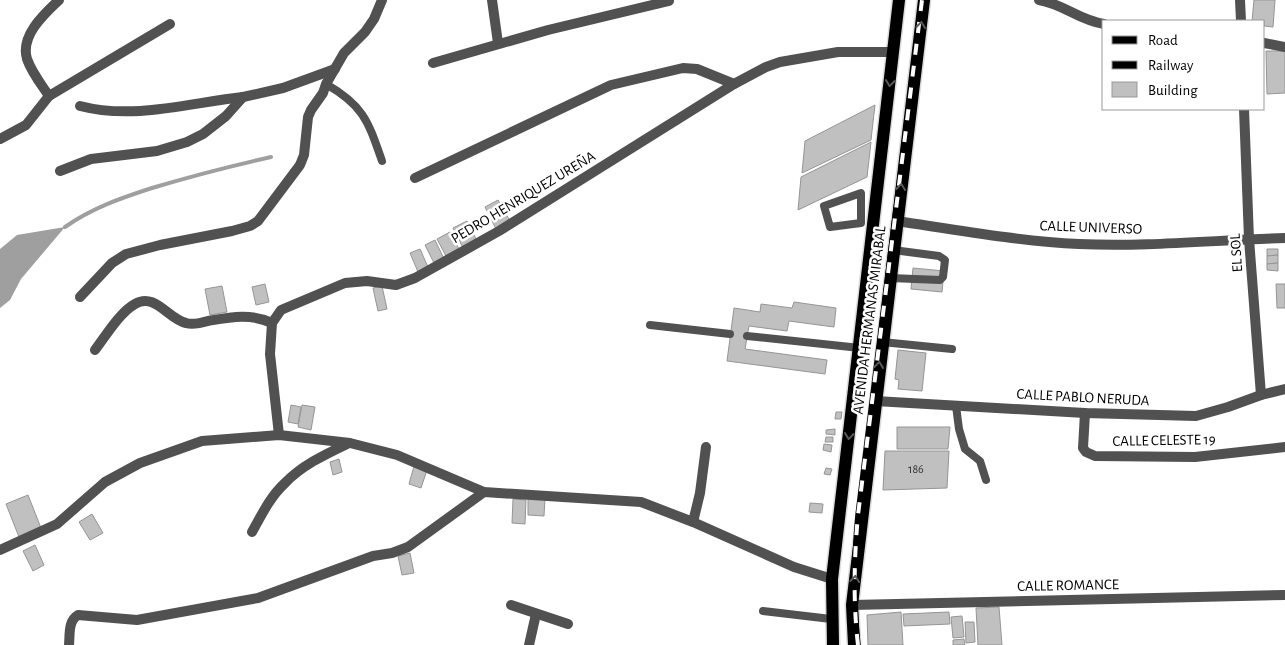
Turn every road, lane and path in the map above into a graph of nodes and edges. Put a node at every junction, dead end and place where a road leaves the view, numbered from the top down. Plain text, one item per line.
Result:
1 (59, 0) edge
2 (382, 0) edge
3 (492, 0) edge
4 (899, 0) edge
5 (924, 0) edge
6 (1040, 0) edge
7 (1240, 0) edge
8 (670, 1) edge
9 (1241, 20) edge
10 (170, 24) dead end
11 (1102, 24) edge
12 (498, 43) junction
13 (1265, 43) edge
14 (1285, 46) edge
15 (893, 52) junction
16 (433, 63) dead end
17 (335, 69) junction
18 (326, 84) junction
19 (734, 84) junction
20 (49, 96) junction
21 (243, 96) junction
22 (80, 106) dead end
23 (1244, 110) edge
24 (0, 139) edge
25 (382, 161) dead end
26 (60, 171) dead end
27 (415, 178) dead end
28 (861, 215) junction
29 (875, 215) junction
30 (897, 221) junction
31 (1285, 238) edge
32 (1249, 239) junction
33 (893, 250) junction
34 (890, 278) junction
35 (80, 297) dead end
36 (272, 323) junction
37 (650, 325) dead end
38 (730, 334) dead end
39 (747, 336) dead end
40 (882, 342) junction
41 (860, 348) junction
42 (952, 349) dead end
43 (95, 350) dead end
44 (1285, 389) edge
45 (1260, 394) junction
46 (875, 401) junction
47 (956, 406) junction
48 (1085, 413) junction
49 (279, 435) junction
50 (350, 443) junction
51 (706, 447) dead end
52 (1285, 447) edge
53 (986, 480) dead end
54 (484, 492) junction
55 (693, 522) junction
56 (252, 532) dead end
57 (0, 550) edge
58 (832, 579) junction
59 (1285, 595) edge
60 (511, 605) dead end
61 (852, 605) junction
62 (763, 611) dead end
63 (536, 614) junction
64 (831, 619) junction
65 (568, 624) dead end
66 (69, 645) edge
67 (529, 645) edge
68 (833, 645) edge
69 (854, 645) edge

1 - 20 street
2 - 17 street
3 - 12 street
4 - 15 main road, AVENIDA HERMANAS MIRABAL
30 -> 5 main road, AVENIDA HERMANAS MIRABAL
6 - 11 street
7 - 9 street
8 - 12 street
10 - 20 street
12 - 16 street
13 - 14 street
15 - 19 street, PEDRO HENRIQUEZ UREÑA
15 -> 29 main road, AVENIDA HERMANAS MIRABAL
17 - 18 street
17 - 21 street
18 - 25 lane
18 - 35 street
19 - 27 street
19 - 36 street, PEDRO HENRIQUEZ UREÑA
20 - 24 street
21 - 22 street
21 - 26 street
23 - 32 street, EL SOL
28 - 28 lane
28 - 29 lane
29 - 41 main road, AVENIDA HERMANAS MIRABAL
30 - 32 street, CALLE UNIVERSO
30 - 33 main road, AVENIDA HERMANAS MIRABAL
31 - 32 street, CALLE UNIVERSO
32 - 45 street, EL SOL
33 - 34 main road, AVENIDA HERMANAS MIRABAL
33 - 34 lane
34 - 40 main road, AVENIDA HERMANAS MIRABAL
36 - 43 street
36 - 49 street
37 - 38 lane
39 - 41 lane
40 - 42 lane
46 -> 40 main road, AVENIDA HERMANAS MIRABAL
41 -> 58 main road, AVENIDA HERMANAS MIRABAL
44 - 45 street, CALLE PABLO NERUDA
45 - 48 street, CALLE PABLO NERUDA
46 - 47 street, CALLE PABLO NERUDA
61 -> 46 main road, AVENIDA HERMANAS MIRABAL
47 - 48 street, CALLE PABLO NERUDA
47 - 53 lane
48 - 52 street, CALLE CELESTE 19
49 - 50 street
49 - 57 street
50 - 54 street
50 - 56 street
51 - 55 street
54 - 55 street
54 - 66 street
55 - 58 street
58 - 64 main road, AVENIDA HERMANAS MIRABAL
59 - 61 street, CALLE ROMANCE
60 - 63 street
61 - 69 main road, AVENIDA HERMANAS MIRABAL
62 - 64 lane
63 - 65 street
63 - 67 street
64 - 68 main road, AVENIDA HERMANAS MIRABAL

